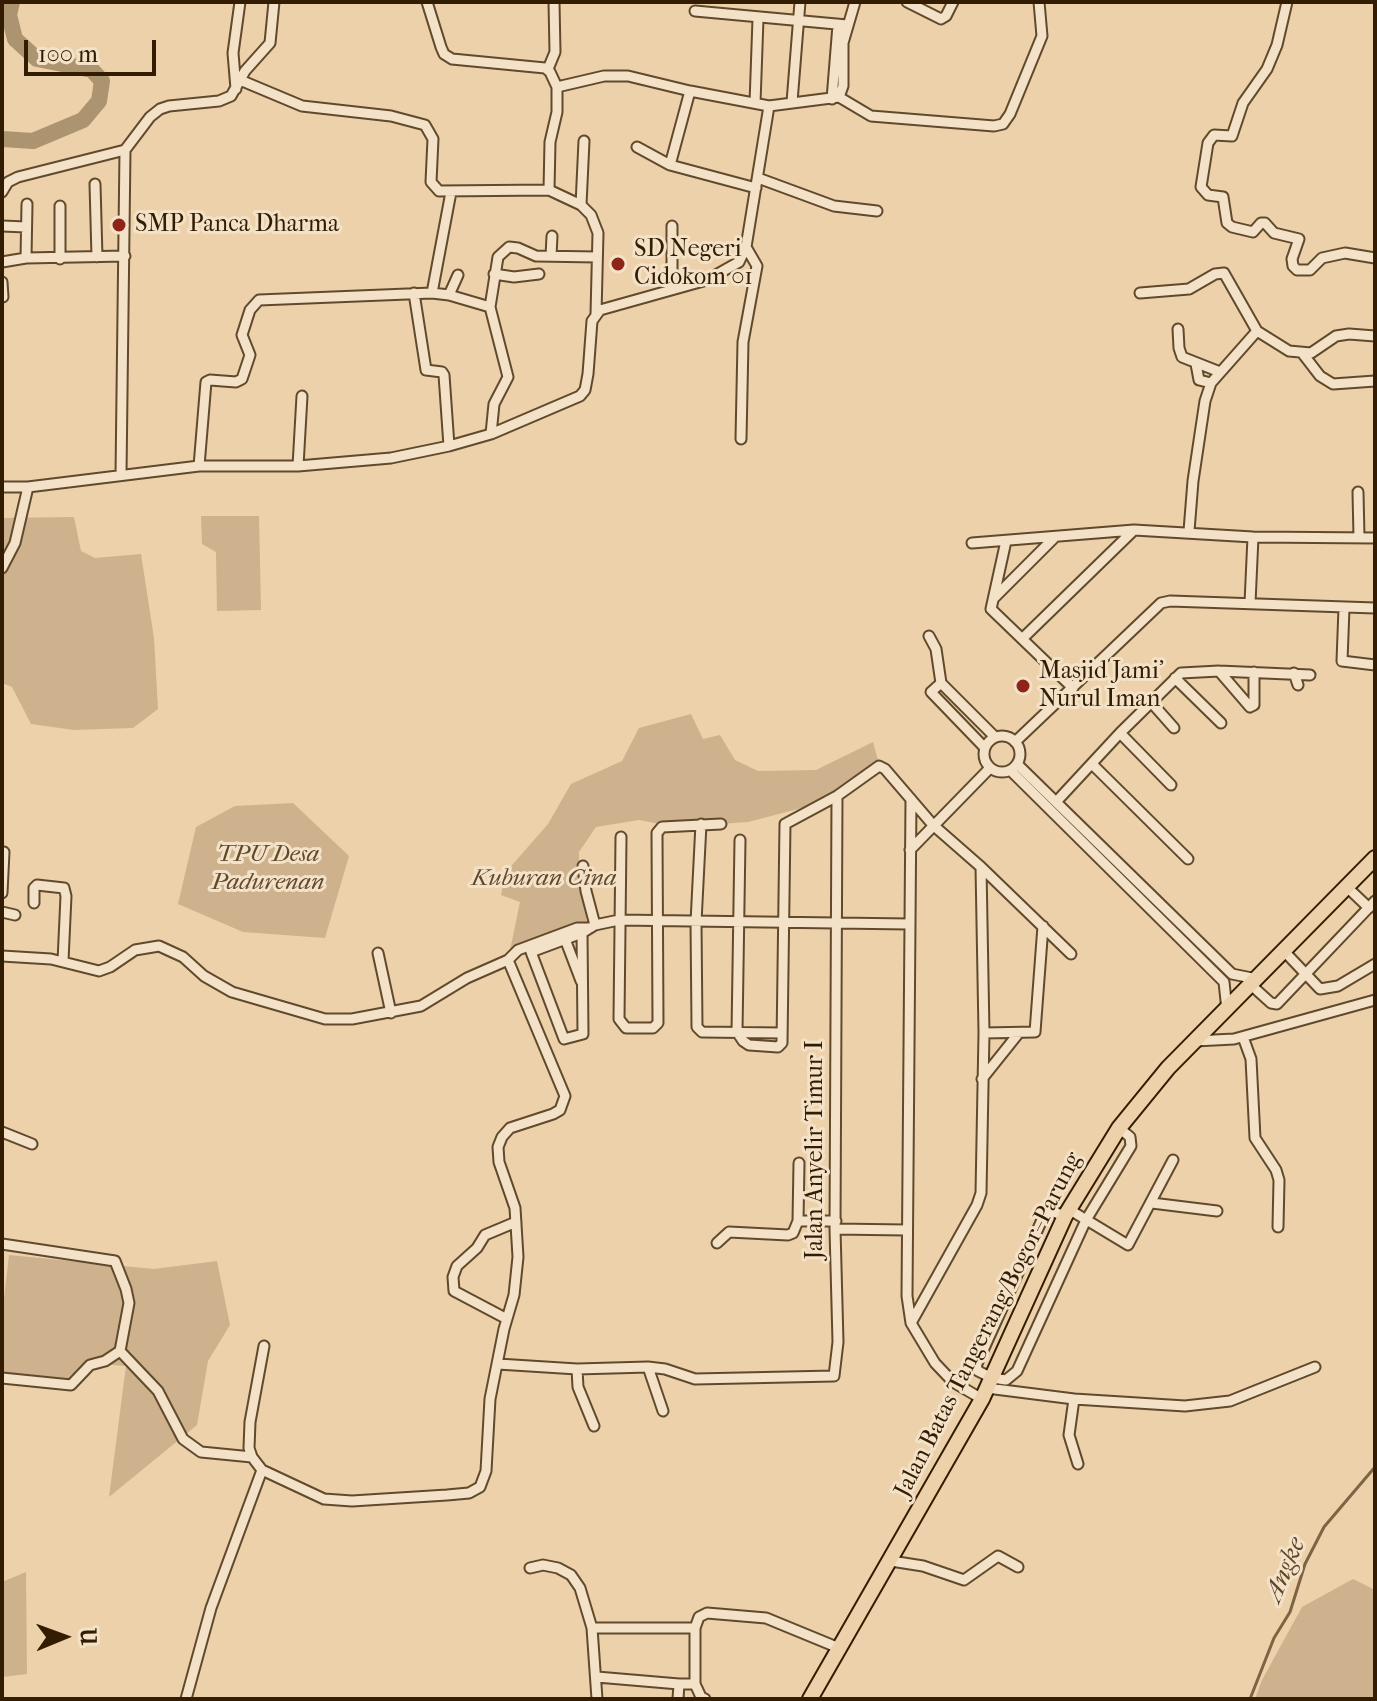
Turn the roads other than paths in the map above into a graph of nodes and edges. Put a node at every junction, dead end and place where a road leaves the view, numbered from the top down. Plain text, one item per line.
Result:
1 (240, 2) edge
2 (274, 2) edge
3 (427, 2) edge
4 (554, 2) edge
5 (800, 2) edge
6 (855, 2) edge
7 (907, 2) edge
8 (953, 2) edge
9 (1039, 2) edge
10 (1287, 2) edge
11 (695, 11) dead end
12 (758, 19) junction
13 (799, 21) junction
14 (842, 25) junction
15 (548, 69) junction
16 (238, 85) junction
17 (557, 87) junction
18 (690, 91) junction
19 (835, 98) junction
20 (792, 102) junction
21 (755, 103) junction
22 (769, 106) junction
23 (584, 141) dead end
24 (637, 147) dead end
25 (125, 150) junction
26 (670, 165) junction
27 (757, 183) junction
28 (95, 184) dead end
29 (549, 190) junction
30 (2, 192) edge
31 (451, 192) junction
32 (27, 204) dead end
33 (581, 205) junction
34 (60, 206) dead end
35 (877, 211) dead end
36 (2, 226) edge
37 (672, 226) dead end
38 (26, 227) junction
39 (552, 236) dead end
40 (746, 247) junction
41 (125, 256) junction
42 (551, 256) junction
43 (97, 257) junction
44 (597, 257) junction
45 (26, 258) junction
46 (1375, 258) edge
47 (60, 259) junction
48 (2, 262) edge
49 (494, 274) junction
50 (539, 274) dead end
51 (458, 275) dead end
52 (2, 282) edge
53 (672, 288) junction
54 (414, 293) junction
55 (432, 293) junction
56 (1140, 293) dead end
57 (449, 295) junction
58 (3, 297) edge
59 (490, 307) junction
60 (596, 314) junction
61 (1178, 329) dead end
62 (1257, 331) junction
63 (1375, 336) edge
64 (1303, 354) junction
65 (1196, 364) junction
66 (1220, 372) junction
67 (1375, 381) edge
68 (1211, 383) junction
69 (302, 396) dead end
70 (491, 434) junction
71 (741, 439) dead end
72 (449, 446) junction
73 (199, 466) junction
74 (298, 466) junction
75 (121, 475) junction
76 (2, 487) edge
77 (28, 487) junction
78 (1358, 492) dead end
79 (1134, 530) junction
80 (1189, 531) junction
81 (1054, 537) junction
82 (1253, 537) junction
83 (1359, 537) junction
84 (1375, 538) edge
85 (1006, 541) junction
86 (972, 543) dead end
87 (2, 568) edge
88 (991, 600) junction
89 (1250, 603) junction
90 (1344, 608) junction
91 (1375, 608) edge
92 (929, 636) dead end
93 (1023, 638) junction
94 (1375, 665) edge
95 (1219, 671) junction
96 (1254, 672) junction
97 (1294, 673) junction
98 (1310, 675) dead end
99 (1175, 678) junction
100 (941, 683) junction
101 (1298, 685) dead end
102 (1073, 688) junction
103 (1151, 702) junction
104 (1221, 723) dead end
105 (1174, 728) dead end
106 (1120, 733) junction
107 (995, 737) junction
108 (1015, 742) junction
109 (985, 748) junction
110 (1092, 764) junction
111 (1014, 767) junction
112 (990, 768) junction
113 (1171, 785) dead end
114 (837, 796) junction
115 (911, 799) junction
116 (1056, 802) junction
117 (701, 824) junction
118 (721, 824) dead end
119 (933, 825) junction
120 (621, 837) dead end
121 (740, 840) dead end
122 (910, 850) junction
123 (4, 852) edge
124 (1375, 858) edge
125 (1188, 859) dead end
126 (583, 866) dead end
127 (981, 867) junction
128 (1348, 888) junction
129 (2, 893) edge
130 (34, 903) dead end
131 (1372, 904) edge
132 (2, 912) edge
133 (15, 915) dead end
134 (619, 920) junction
135 (657, 921) junction
136 (696, 922) junction
137 (740, 922) junction
138 (837, 922) junction
139 (782, 923) junction
140 (909, 924) junction
141 (1043, 926) junction
142 (589, 929) junction
143 (565, 939) junction
144 (1283, 950) junction
145 (378, 953) dead end
146 (1071, 954) dead end
147 (2, 956) edge
148 (508, 960) junction
149 (63, 961) junction
150 (1375, 964) edge
151 (1232, 974) junction
152 (1307, 975) junction
153 (1224, 982) junction
154 (1254, 982) junction
155 (583, 986) junction
156 (1375, 1000) edge
157 (1227, 1010) junction
158 (391, 1013) junction
159 (737, 1032) junction
160 (782, 1033) junction
161 (984, 1033) junction
162 (1018, 1034) junction
163 (1243, 1037) junction
164 (1195, 1041) junction
165 (982, 1079) junction
166 (1119, 1128) junction
167 (2, 1132) edge
168 (32, 1144) dead end
169 (1173, 1160) dead end
170 (799, 1163) dead end
171 (1152, 1203) junction
172 (1217, 1211) dead end
173 (1067, 1213) junction
174 (1086, 1220) junction
175 (798, 1221) junction
176 (516, 1222) junction
177 (836, 1225) junction
178 (1278, 1227) dead end
179 (906, 1230) junction
180 (717, 1243) dead end
181 (2, 1244) edge
182 (507, 1319) junction
183 (911, 1323) junction
184 (264, 1346) dead end
185 (120, 1351) junction
186 (498, 1364) junction
187 (648, 1367) junction
188 (1315, 1367) dead end
189 (577, 1369) junction
190 (2, 1378) edge
191 (987, 1389) junction
192 (1074, 1399) junction
193 (663, 1411) dead end
194 (594, 1426) dead end
195 (252, 1457) junction
196 (1078, 1464) dead end
197 (262, 1470) junction
198 (891, 1561) junction
199 (1018, 1567) dead end
200 (530, 1568) dead end
201 (592, 1628) junction
202 (695, 1628) junction
203 (839, 1648) junction
204 (597, 1677) junction
205 (679, 1684) junction
206 (695, 1684) junction
207 (186, 1699) edge
208 (597, 1699) edge
209 (678, 1699) edge
210 (705, 1699) edge
211 (810, 1699) edge

1 - 16 street
2 - 16 street
3 - 15 street
4 - 15 street
5 - 13 street
6 - 14 street
7 - 8 street
9 - 19 street
10 - 46 street
11 - 12 street
12 - 13 street
12 - 21 street
13 - 14 street
13 - 20 street
14 - 19 street
15 - 17 street
16 - 25 street
16 - 31 street
17 - 18 street
17 - 29 street
18 - 21 street
18 - 26 street
19 - 20 street
20 - 22 street
21 - 22 street
22 - 27 street
23 - 33 street
24 - 26 street
25 - 30 street
25 - 41 street
26 - 27 street
27 - 35 street
27 - 40 street
28 - 43 street
29 - 31 street
29 - 33 street
31 - 55 street
32 - 38 street
33 - 44 street
34 - 47 street
36 - 38 street
37 - 53 street
38 - 45 street
39 - 42 street
40 - 53 street
40 - 71 street
41 - 43 street
41 - 75 street
42 - 44 street
42 - 49 street
43 - 47 street
44 - 60 street
45 - 47 street
45 - 48 street
49 - 50 street
49 - 59 street
51 - 57 street
52 - 58 street
53 - 60 street
54 - 55 street
54 - 72 street
54 - 73 street
55 - 57 street
56 - 62 street
57 - 59 street
59 - 70 street
60 - 70 street
61 - 65 street
62 - 64 street
62 - 66 street
63 - 64 street
64 - 67 street
65 - 66 street
65 - 68 street
66 - 68 street
68 - 80 street
69 - 74 street
70 - 72 street
72 - 74 street
73 - 74 street
73 - 75 street
75 - 77 street
76 - 77 street
77 - 87 street
78 - 83 street
79 - 80 street
79 - 81 street
79 - 93 street
80 - 82 street
81 - 85 street
81 - 88 street
82 - 83 street
82 - 89 street
83 - 84 street
85 - 86 street
85 - 88 street
88 - 93 street
89 - 90 street
89 - 102 street
90 - 91 street
90 - 94 street
92 - 100 street
93 - 102 street
95 - 96 street
95 - 96 street
95 - 99 street
96 - 97 street
97 - 98 street
97 - 101 street
99 - 103 street
99 - 104 street
100 - 107 street
100 - 109 street
102 - 108 street
103 - 105 street
103 - 106 street
106 - 110 street
106 - 113 street
107 - 108 street
107 - 109 street
108 - 111 street
109 - 112 street
110 - 116 street
110 - 125 street
111 - 112 street
111 - 116 street
111 - 153 street
112 - 119 street
114 - 115 street
114 - 138 street, Jalan Anyelir Timur I
114 - 139 street
115 - 119 street
115 - 122 street
116 - 151 street
117 - 118 street
117 - 135 street
117 - 136 street
119 - 122 street
119 - 127 street
120 - 134 street
121 - 137 street
122 - 140 street
123 - 129 street
124 - 128 main road, Jalan Batas Tangerang/Bogor–Parung
126 - 142 street
127 - 141 street
127 - 161 street
128 - 131 street
128 - 144 main road, Jalan Batas Tangerang/Bogor–Parung
130 - 149 street
131 - 152 street
132 - 133 street
134 - 135 street
134 - 135 street
134 - 142 street
135 - 136 street
136 - 137 street
136 - 159 street
137 - 139 street
137 - 159 street
138 - 139 street
138 - 140 street
138 - 177 street, Jalan Anyelir Timur I
139 - 160 street
140 - 179 street
141 - 146 street
141 - 162 street
142 - 143 street
142 - 148 street
142 - 155 street
143 - 155 street
143 - 155 street
144 - 152 street
144 - 154 main road, Jalan Batas Tangerang/Bogor–Parung
145 - 158 street
147 - 149 street
148 - 158 street
148 - 176 street
149 - 158 street
150 - 152 street
151 - 153 street
151 - 154 street
152 - 154 street
153 - 157 street
154 - 157 main road, Jalan Batas Tangerang/Bogor–Parung
156 - 163 street
157 - 164 main road, Jalan Batas Tangerang/Bogor–Parung
159 - 160 street
159 - 160 street
161 - 162 street
161 - 165 street
162 - 165 street
163 - 164 street
163 - 178 street
164 - 166 main road, Jalan Batas Tangerang/Bogor–Parung
165 - 183 street
166 - 173 main road, Jalan Batas Tangerang/Bogor–Parung
166 - 174 street
167 - 168 street
169 - 171 street
170 - 175 street
171 - 172 street
171 - 174 street
173 - 174 street
173 - 191 main road, Jalan Batas Tangerang/Bogor–Parung
174 - 191 street
175 - 177 street
175 - 180 street
176 - 182 street
176 - 182 street
177 - 179 street
177 - 187 street, Jalan Anyelir Timur I
179 - 183 street
181 - 185 street
182 - 186 street
183 - 191 street
184 - 195 street
185 - 190 street
185 - 195 street
186 - 189 street
186 - 197 street
187 - 189 street
187 - 193 street
188 - 192 street
189 - 194 street
191 - 192 street
191 - 198 main road, Jalan Batas Tangerang/Bogor–Parung
192 - 196 street
195 - 197 street
197 - 207 street
198 - 199 street
198 - 203 main road, Jalan Batas Tangerang/Bogor–Parung
200 - 201 street
201 - 202 street
201 - 204 street
202 - 203 street
202 - 206 street
203 - 211 main road, Jalan Batas Tangerang/Bogor–Parung
204 - 205 street
204 - 208 street
205 - 206 street
205 - 209 street
206 - 210 street

